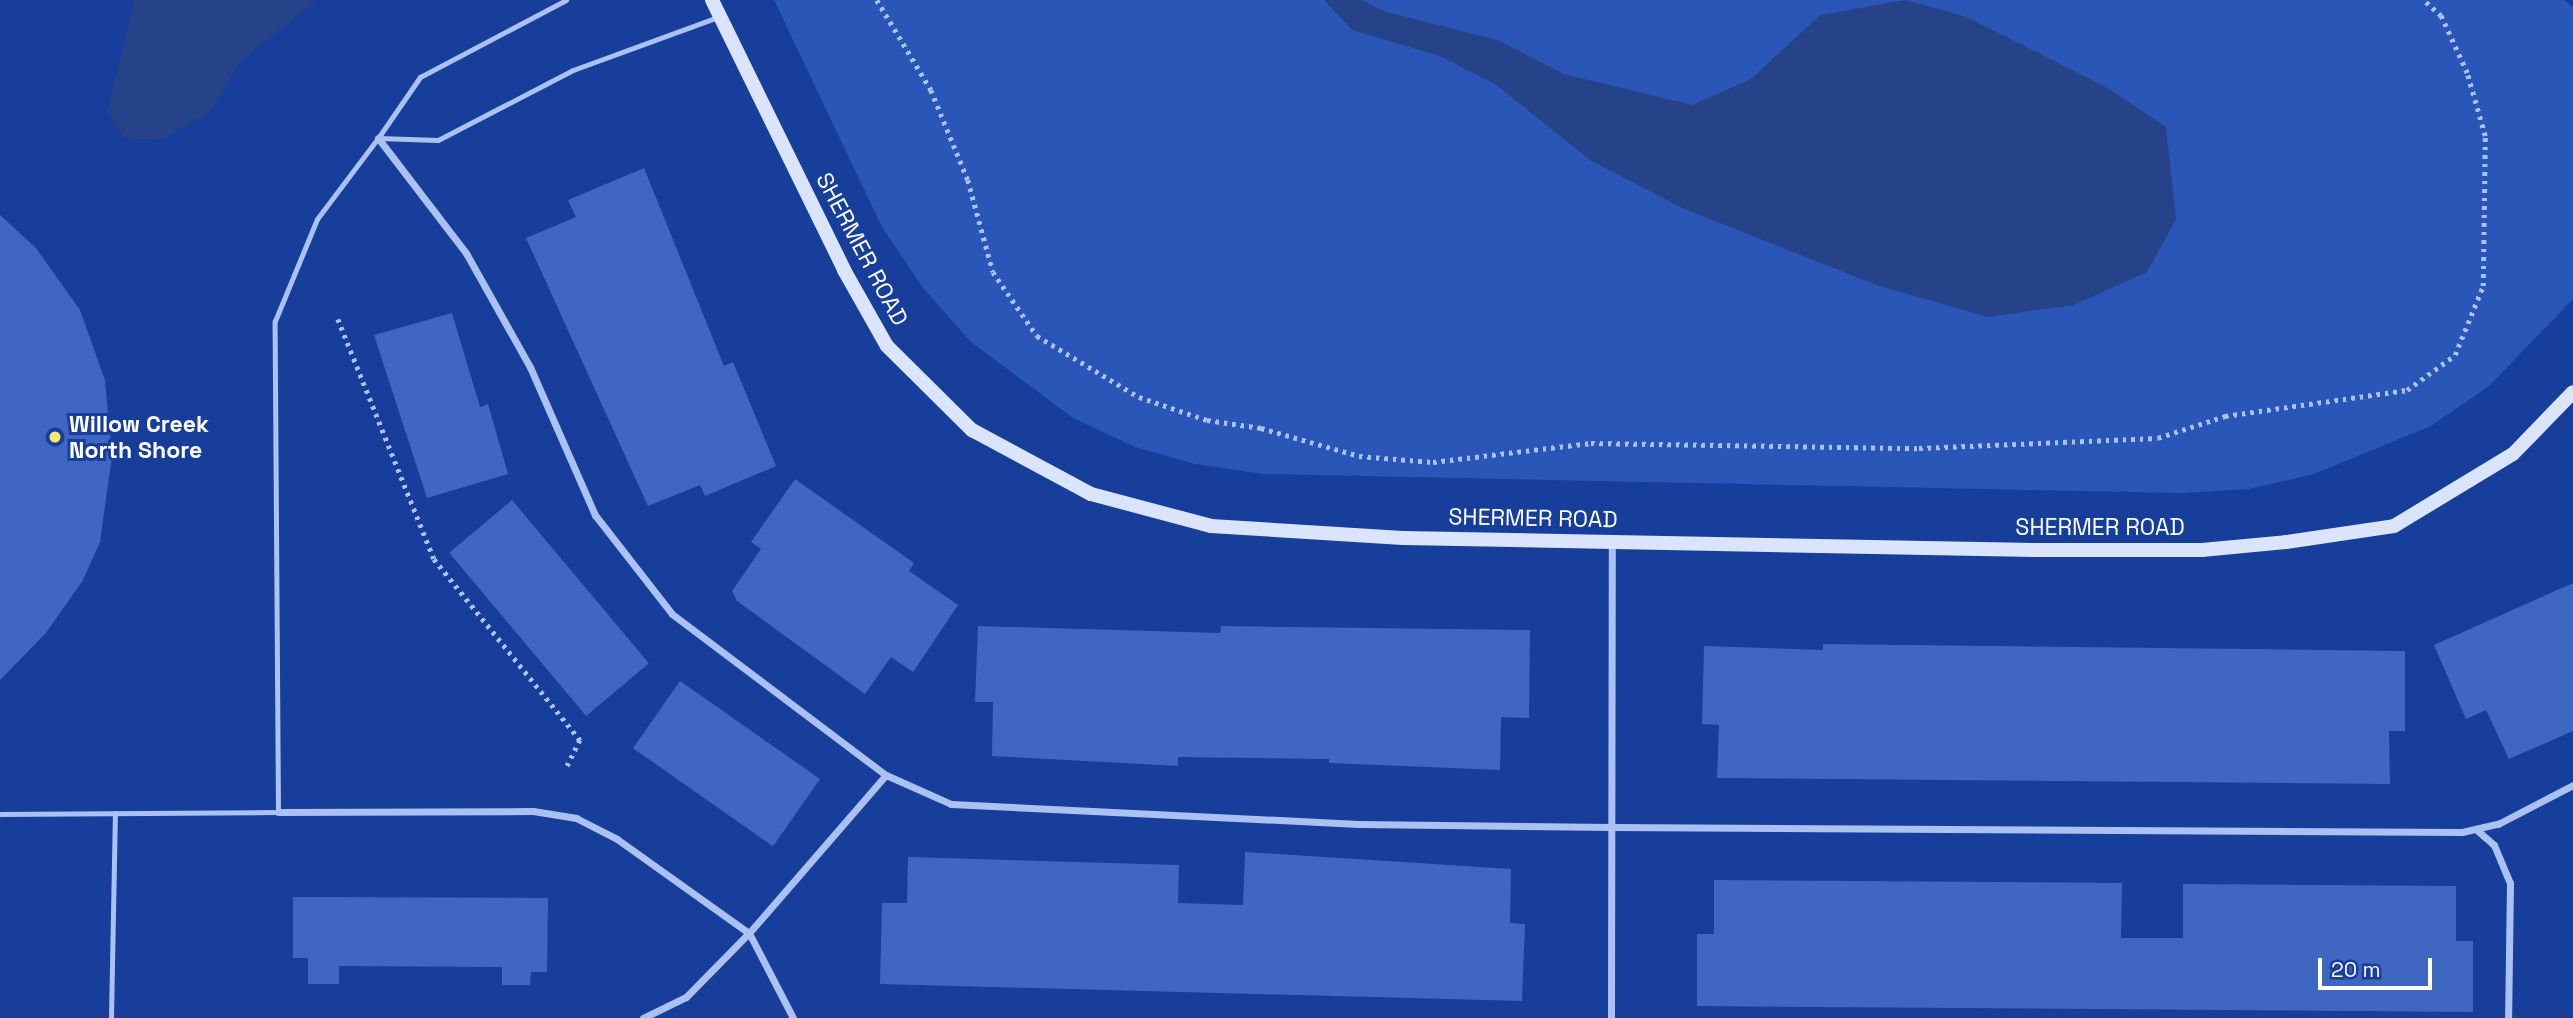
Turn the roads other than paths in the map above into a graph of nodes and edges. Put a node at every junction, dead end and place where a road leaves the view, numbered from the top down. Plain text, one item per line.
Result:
1 (566, 0) edge
2 (712, 0) edge
3 (720, 16) junction
4 (377, 138) junction
5 (2573, 392) edge
6 (1612, 542) junction
7 (886, 775) junction
8 (2573, 785) edge
9 (278, 812) junction
10 (115, 813) junction
11 (0, 814) edge
12 (1611, 827) junction
13 (2478, 831) junction
14 (749, 933) junction
15 (111, 1018) edge
16 (643, 1018) edge
17 (793, 1018) edge
18 (1611, 1018) edge
19 (2508, 1018) edge

1 - 4 lane
2 - 3 street, SHERMER ROAD
3 - 4 lane
3 - 6 street, SHERMER ROAD
4 - 7 street
4 - 9 lane
5 - 6 street, SHERMER ROAD
6 - 12 street
7 - 12 street
7 - 14 street
8 - 13 street
9 - 10 lane
9 - 14 street
10 - 11 lane
10 - 15 lane
12 - 13 street
12 - 18 street
13 - 19 street
14 - 16 street
14 - 17 street

